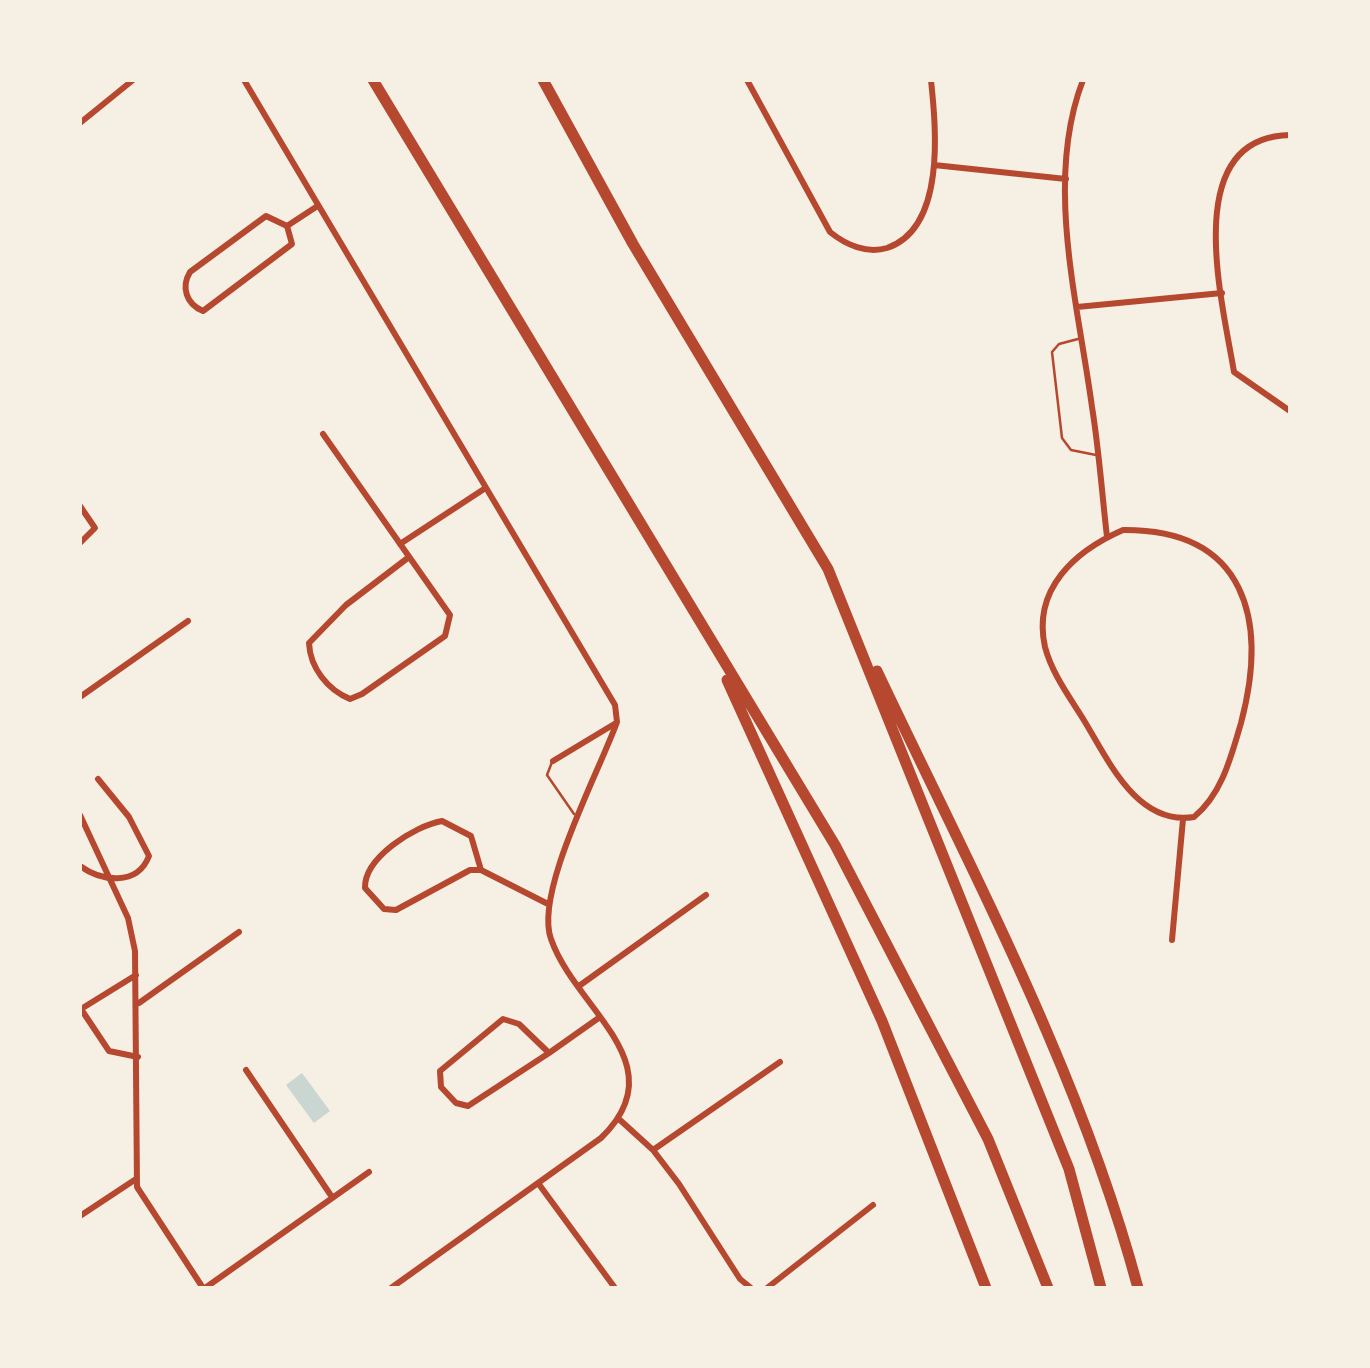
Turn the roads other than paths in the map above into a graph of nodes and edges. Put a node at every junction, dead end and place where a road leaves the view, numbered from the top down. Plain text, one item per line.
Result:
1 (133, 80) edge
2 (244, 80) edge
3 (374, 80) edge
4 (543, 80) edge
5 (746, 80) edge
6 (931, 80) edge
7 (1083, 80) edge
8 (80, 123) edge
9 (1290, 135) edge
10 (934, 165) junction
11 (1066, 178) junction
12 (316, 208) junction
13 (287, 226) junction
14 (1222, 293) junction
15 (1078, 308) junction
16 (1082, 338) junction
17 (1290, 411) edge
18 (324, 434) dead end
19 (1098, 456) junction
20 (484, 489) junction
21 (80, 506) edge
22 (1107, 537) junction
23 (80, 543) edge
24 (400, 544) junction
25 (410, 557) junction
26 (828, 569) junction
27 (188, 621) dead end
28 (706, 635) junction
29 (80, 697) edge
30 (617, 722) junction
31 (553, 761) joint
32 (98, 780) dead end
33 (80, 815) edge
34 (1183, 819) junction
35 (579, 821) junction
36 (80, 866) edge
37 (481, 870) junction
38 (112, 880) junction
39 (706, 895) dead end
40 (548, 904) junction
41 (238, 932) dead end
42 (1172, 940) dead end
43 (136, 974) junction
44 (579, 986) junction
45 (138, 1004) junction
46 (82, 1008) edge
47 (600, 1018) junction
48 (549, 1053) junction
49 (138, 1057) junction
50 (780, 1062) dead end
51 (246, 1070) dead end
52 (620, 1120) junction
53 (652, 1150) junction
54 (368, 1172) dead end
55 (137, 1178) junction
56 (538, 1183) junction
57 (332, 1197) junction
58 (873, 1206) dead end
59 (80, 1216) edge
60 (204, 1288) edge
61 (391, 1288) edge
62 (615, 1288) edge
63 (751, 1288) edge
64 (767, 1288) edge
65 (986, 1288) edge
66 (1048, 1288) edge
67 (1101, 1288) edge
68 (1138, 1288) edge

1 - 8 street
2 - 12 street
3 - 28 highway
4 - 26 highway
5 - 10 street
6 - 10 street
7 - 11 street
9 - 14 street
10 - 11 street
11 - 15 street
12 - 13 street
12 - 20 street
13 - 13 street
14 - 15 street
14 - 17 street
15 - 16 street
16 - 19 street
16 - 19 lane
18 - 24 street
19 - 22 street
20 - 24 street
20 - 30 street
21 - 23 street
22 - 34 street
22 - 34 street
24 - 25 street
25 - 25 street
26 - 67 highway
26 - 68 highway
27 - 29 street
28 - 65 highway
28 - 66 highway
30 - 31 street
30 - 35 street
31 - 35 lane
32 - 38 street
33 - 38 street
34 - 42 street
35 - 40 street
36 - 38 street
37 - 37 street
37 - 40 street
38 - 43 street
39 - 44 street
40 - 44 street
41 - 45 street
43 - 45 street
43 - 46 street
44 - 47 street
45 - 49 street
46 - 49 street
47 - 48 street
47 - 52 street
48 - 48 street
49 - 55 street
50 - 53 street
51 - 57 street
52 - 53 street
52 - 56 street
53 - 63 street
54 - 57 street
55 - 59 street
55 - 60 street
56 - 61 street
56 - 62 street
57 - 60 street
58 - 64 street

